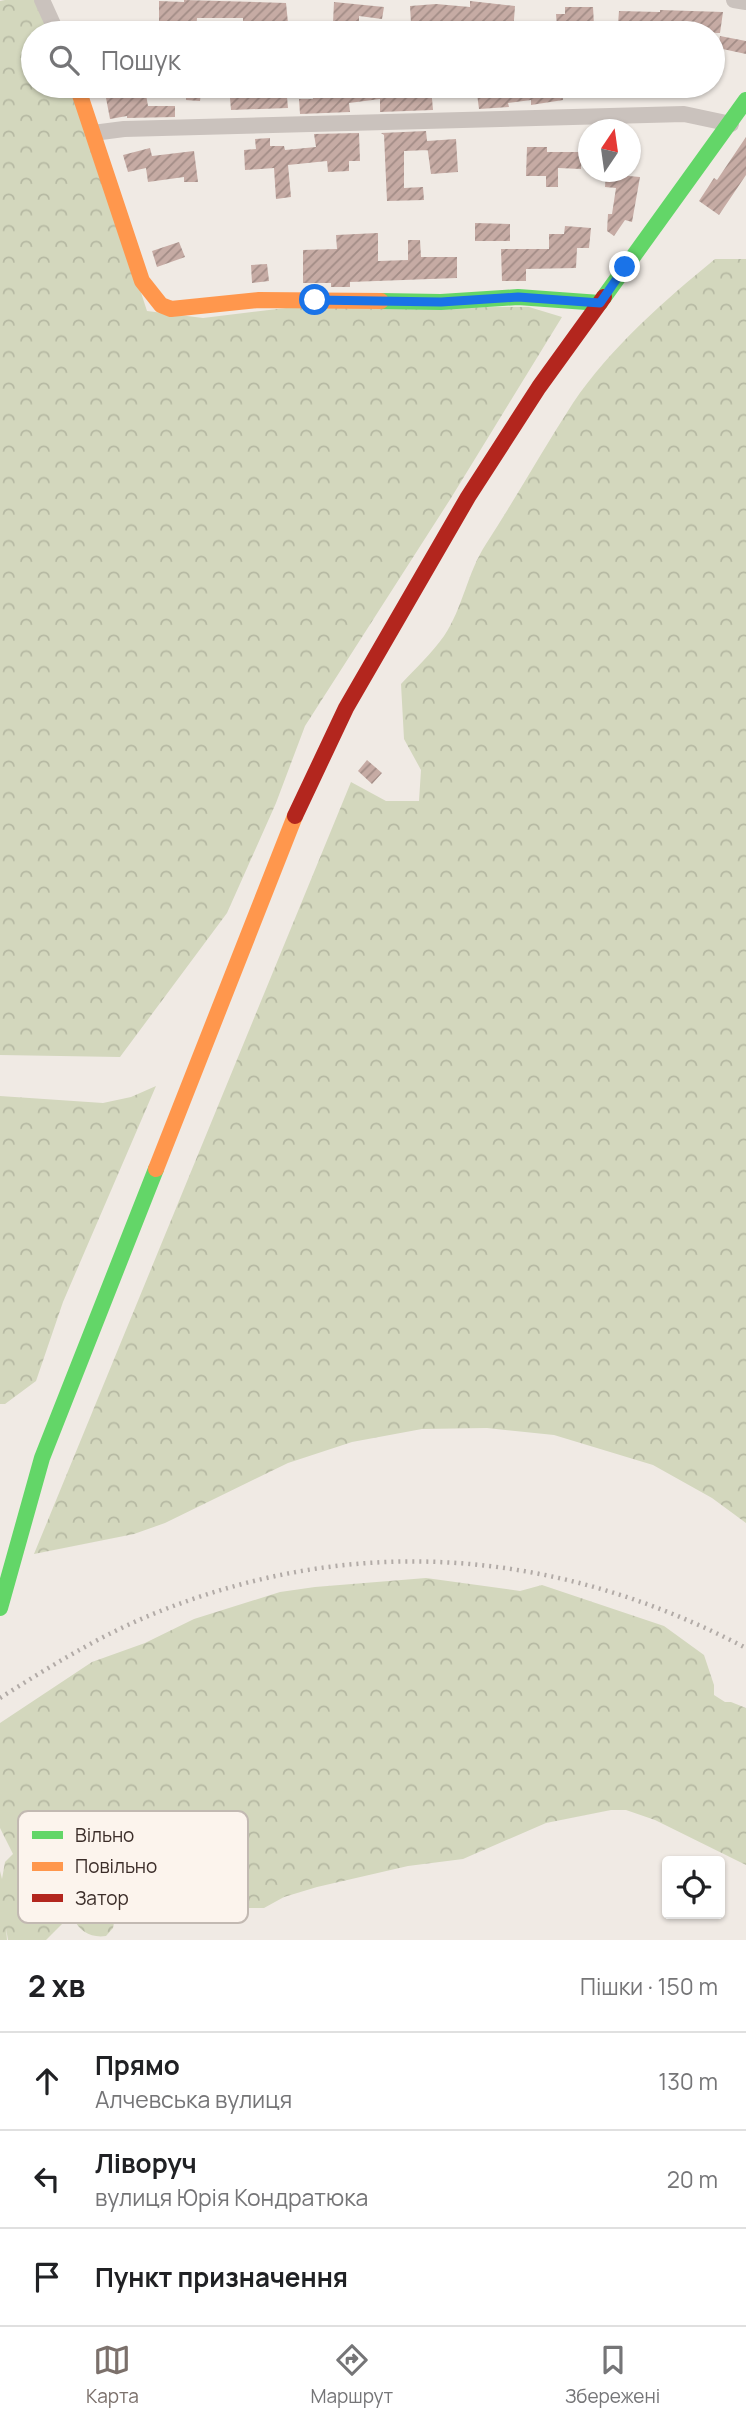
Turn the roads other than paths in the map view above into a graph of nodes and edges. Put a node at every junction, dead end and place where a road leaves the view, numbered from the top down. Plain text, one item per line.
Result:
1 (42, 0) edge
2 (734, 0) edge
3 (746, 2) edge
4 (52, 21) edge
5 (81, 98) edge
6 (746, 100) edge
7 (731, 124) junction
8 (93, 134) junction
9 (600, 303) junction
10 (0, 1608) edge

1 - 4 street
2 - 3 street
5 - 8 street
6 - 7 street
7 - 8 street
7 - 9 street
8 - 9 street
9 - 10 street

